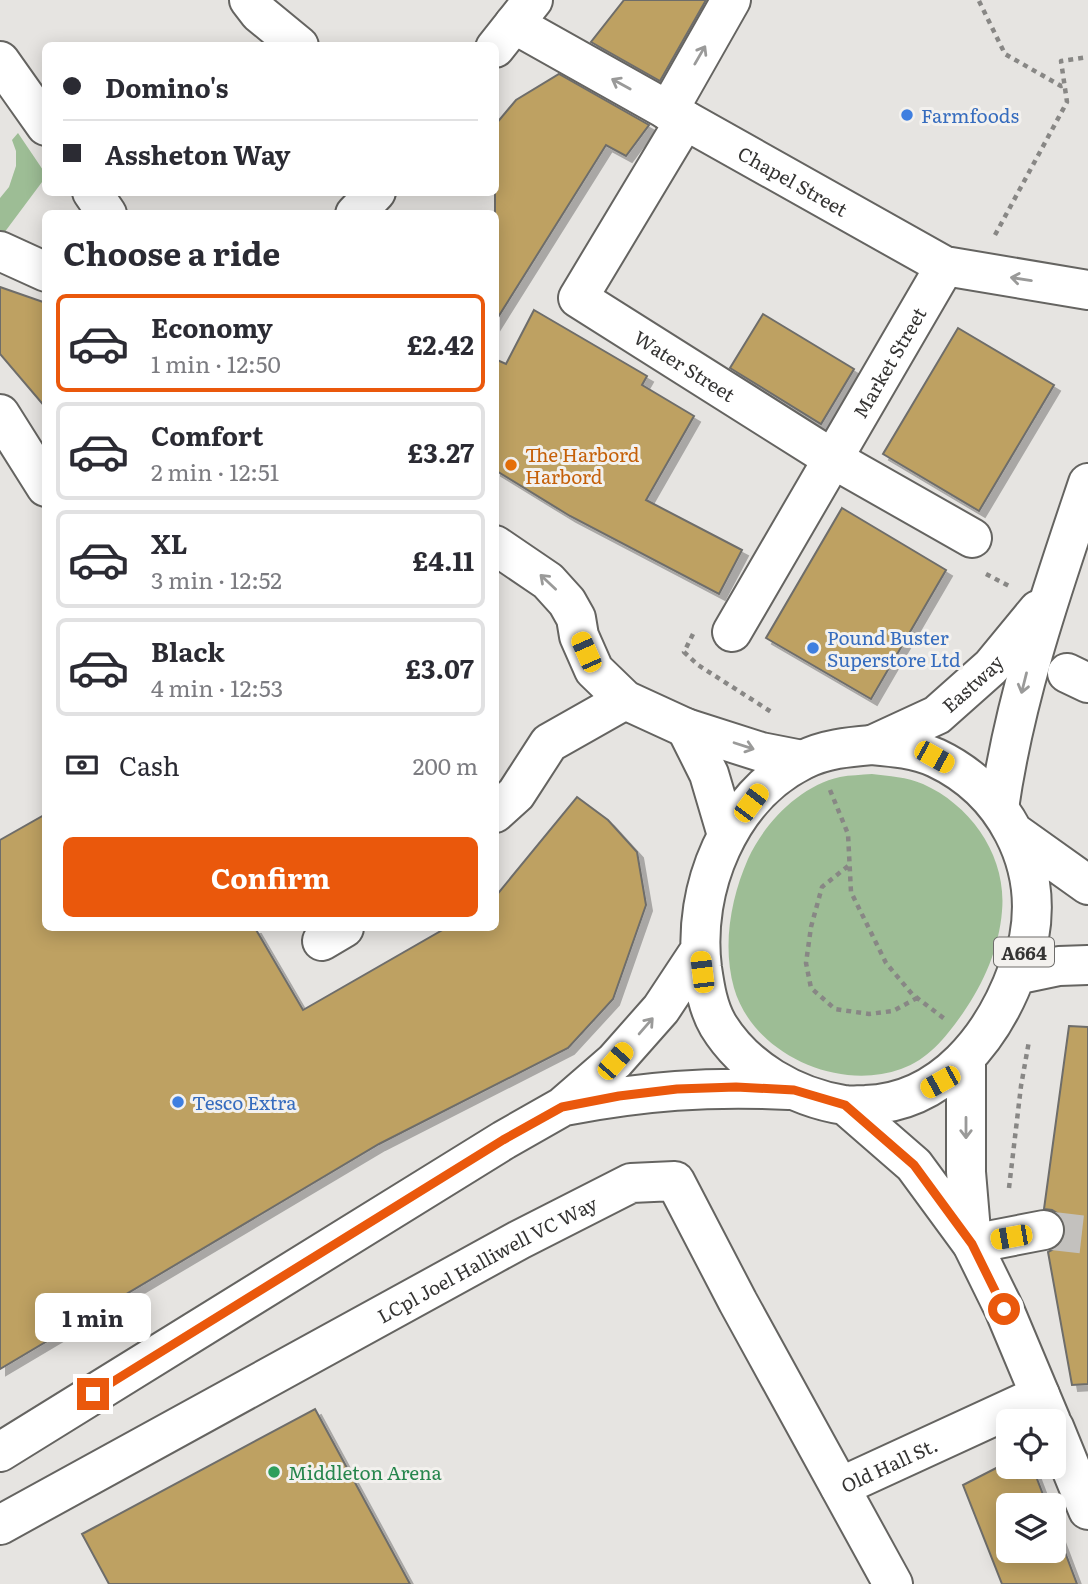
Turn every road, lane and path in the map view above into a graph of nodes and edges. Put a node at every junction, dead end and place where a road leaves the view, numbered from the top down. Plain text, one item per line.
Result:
1 (249, 0) edge
2 (732, 0) edge
3 (979, 1) edge
4 (514, 24) edge
5 (294, 42) edge
6 (1088, 57) edge
7 (0, 61) edge
8 (1065, 85) junction
9 (676, 116) junction
10 (42, 120) edge
11 (372, 196) edge
12 (359, 210) edge
13 (0, 251) edge
14 (963, 269) junction
15 (42, 270) edge
16 (1088, 290) edge
17 (0, 414) edge
18 (833, 459) junction
19 (42, 480) edge
20 (1088, 484) edge
21 (972, 538) dead end
22 (499, 548) edge
23 (1051, 594) junction
24 (715, 628) joint
25 (625, 701) junction
26 (780, 718) dead end
27 (686, 728) junction
28 (872, 744) junction
29 (815, 773) junction
30 (499, 809) edge
31 (1007, 820) junction
32 (727, 835) junction
33 (849, 865) junction
34 (1088, 885) edge
35 (700, 950) junction
36 (1088, 965) edge
37 (1016, 975) junction
38 (917, 998) junction
39 (952, 1025) dead end
40 (1030, 1038) dead end
41 (966, 1059) junction
42 (794, 1090) junction
43 (845, 1105) junction
44 (562, 1107) junction
45 (1007, 1200) dead end
46 (1044, 1230) tunnel mouth
47 (972, 1244) junction
48 (1046, 1409) edge
49 (996, 1432) edge
50 (0, 1452) edge
51 (1066, 1457) edge
52 (840, 1487) junction
53 (1088, 1510) edge
54 (0, 1525) edge
55 (893, 1584) edge

1 - 5 main road
9 -> 2 main road
3 - 8 path
9 -> 4 main road, Chapel Street
6 - 8 path
7 - 10 main road
8 - 14 path
9 - 14 main road, Chapel Street
9 - 18 main road, Water Street
11 - 12 main road
13 - 15 main road
16 -> 14 main road, Chapel Street
14 - 18 main road, Market Street
17 - 19 main road
18 - 21 main road, Water Street
18 - 24 main road, Market Street
20 - 23 main road, Eastway
25 -> 22 main road
23 - 28 main road, Eastway
23 -> 31 main road, Eastway
24 - 26 path
25 - 27 main road
25 - 30 main road
27 -> 29 main road
27 - 32 main road
28 - 29 main road, A664
28 - 31 main road, A664
29 - 32 main road, A664
29 - 33 path
31 - 34 main road, A664
31 - 37 main road, A664
32 - 35 main road, A664
33 - 38 path
33 - 38 path
35 - 42 main road, A664
44 -> 35 main road, A664
36 - 37 main road, A664
37 - 41 main road, A664
38 - 39 path
40 - 45 path
41 - 43 main road, A664
41 -> 47 main road
42 - 43 main road, A664
42 - 44 main road, A664
43 - 47 main road
44 - 50 main road, A664
46 - 47 main road
47 - 48 main road
49 - 52 main road, Old Hall St.
51 - 53 main road
52 - 54 main road, LCpl Joel Halliwell VC Way
52 - 55 main road, Old Hall St.

